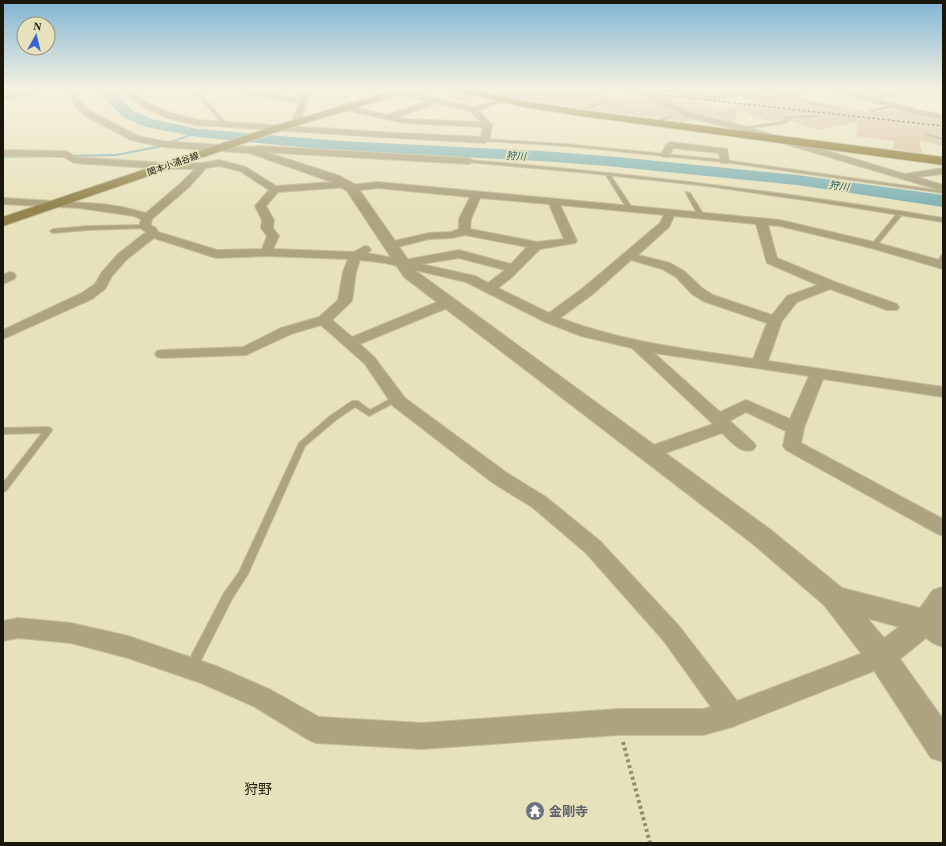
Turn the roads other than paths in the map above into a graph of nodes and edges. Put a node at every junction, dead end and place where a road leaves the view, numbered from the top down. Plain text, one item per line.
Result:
1 (115, 127) edge
2 (270, 127) edge
3 (364, 127) edge
4 (488, 127) edge
5 (692, 127) edge
6 (745, 127) edge
7 (277, 128) junction
8 (741, 128) joint
9 (359, 134) junction
10 (926, 134) dead end
11 (778, 139) junction
12 (943, 139) edge
13 (485, 140) junction
14 (225, 146) junction
15 (250, 150) junction
16 (3, 154) edge
17 (666, 155) joint
18 (469, 161) joint
19 (724, 161) joint
20 (943, 161) edge
21 (166, 166) junction
22 (203, 166) junction
23 (943, 171) edge
24 (903, 176) junction
25 (609, 177) dead end
26 (349, 186) junction
27 (943, 188) edge
28 (274, 189) junction
29 (943, 192) edge
30 (688, 193) dead end
31 (476, 194) junction
32 (3, 201) edge
33 (553, 202) junction
34 (55, 204) junction
35 (630, 209) junction
36 (670, 213) junction
37 (701, 215) junction
38 (898, 216) dead end
39 (943, 220) edge
40 (761, 221) junction
41 (3, 222) edge
42 (148, 226) junction
43 (53, 231) dead end
44 (464, 231) junction
45 (389, 244) junction
46 (874, 245) junction
47 (537, 246) junction
48 (266, 252) junction
49 (357, 256) junction
50 (629, 256) junction
51 (942, 262) edge
52 (401, 263) junction
53 (514, 268) junction
54 (830, 285) junction
55 (488, 288) junction
56 (447, 302) junction
57 (892, 308) dead end
58 (550, 319) junction
59 (324, 320) junction
60 (775, 321) junction
61 (3, 336) edge
62 (351, 343) junction
63 (638, 345) junction
64 (162, 354) dead end
65 (759, 364) junction
66 (818, 373) junction
67 (943, 392) edge
68 (397, 399) junction
69 (722, 423) junction
70 (795, 428) junction
71 (3, 431) edge
72 (747, 446) dead end
73 (651, 452) junction
74 (3, 489) edge
75 (943, 528) edge
76 (834, 597) junction
77 (943, 598) edge
78 (934, 628) edge
79 (3, 631) edge
80 (881, 657) junction
81 (191, 669) junction
82 (732, 715) junction
83 (943, 746) edge

1 - 14 street
2 - 7 street
3 - 9 street
4 - 13 street
5 - 11 main road
6 - 8 lane
7 - 9 street
7 - 14 main road, 関本小涌谷線
8 - 11 street
9 - 13 street
10 - 12 lane
11 - 20 main road
11 - 24 street
13 - 17 lane
14 - 15 street
14 - 21 main road, 関本小涌谷線
15 - 18 street
15 - 26 street
16 - 21 street
17 - 19 street
18 - 39 lane
19 - 29 lane
21 - 22 street
21 - 34 main road, 関本小涌谷線
22 - 28 street
22 - 42 street
23 - 24 street
24 - 27 street
25 - 35 lane
26 - 28 street
26 - 31 street
26 - 45 street
28 - 48 street
30 - 37 lane
31 - 33 street
31 - 44 street
32 - 34 street
33 - 35 street
33 - 47 street
34 - 41 main road, 関本小涌谷線
34 - 42 street
35 - 36 street
36 - 37 street
36 - 50 street
37 - 40 street
38 - 46 lane
40 - 46 street
40 - 54 street
42 - 43 lane
42 - 48 street
42 - 61 street
44 - 45 street
44 - 47 street
45 - 49 street
45 - 52 street
46 - 51 street
47 - 53 street
48 - 49 street
49 - 52 street
49 - 59 street
50 - 58 street
50 - 60 street
52 - 53 street
52 - 55 street
52 - 56 street
53 - 55 street
54 - 57 street
54 - 60 street
55 - 58 street
56 - 62 street
56 - 73 street
58 - 63 street
59 - 62 street
59 - 64 street
60 - 65 street
62 - 68 street
63 - 65 street
63 - 69 street
65 - 66 street
66 - 67 street
66 - 70 street
68 - 81 lane
68 - 82 street
69 - 70 street
69 - 72 street
69 - 73 street
70 - 75 street
71 - 74 lane
73 - 76 street
76 - 78 street
76 - 80 street
77 - 78 street
78 - 80 street
79 - 81 street
80 - 82 street
80 - 83 street
81 - 82 street

